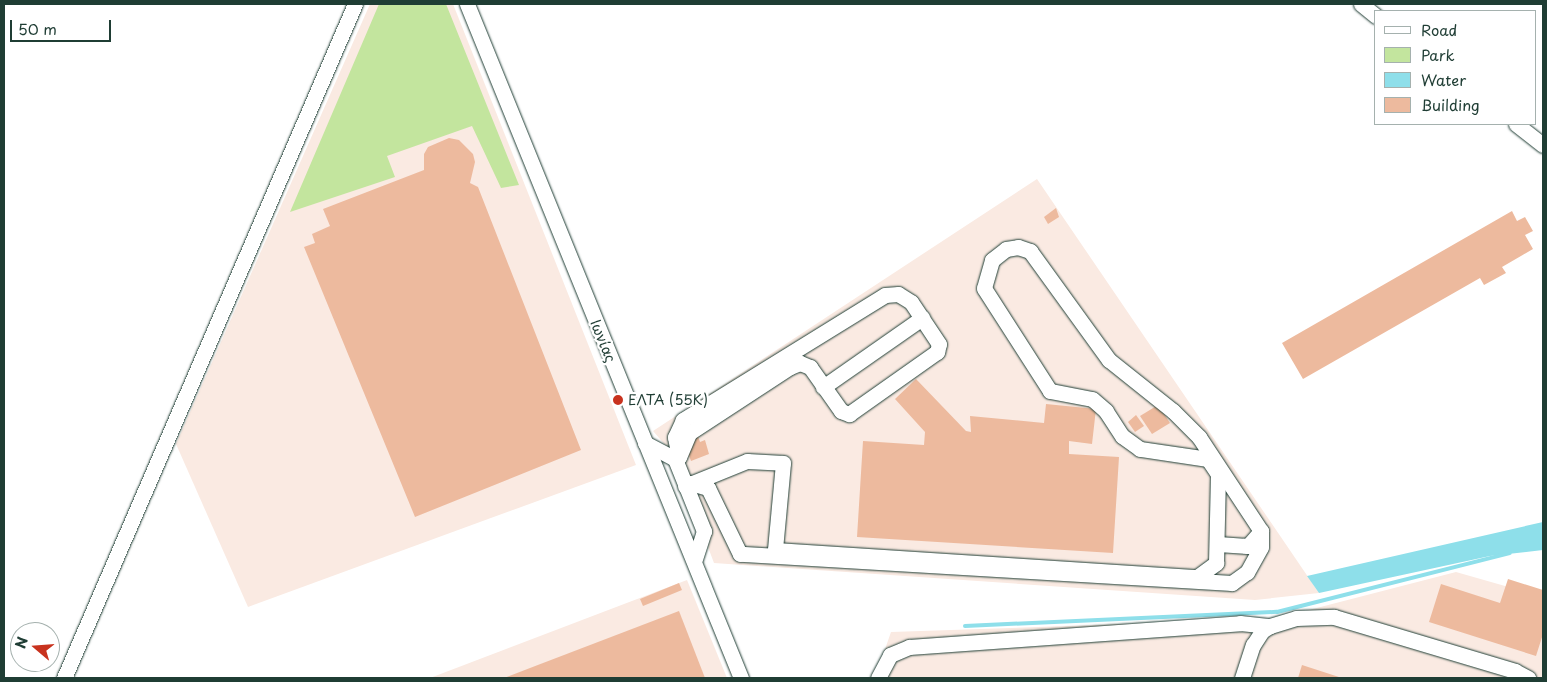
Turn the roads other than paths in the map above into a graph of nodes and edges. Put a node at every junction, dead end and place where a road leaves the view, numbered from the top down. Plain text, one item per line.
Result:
1 (355, 4) edge
2 (466, 4) edge
3 (1361, 4) edge
4 (1374, 14) edge
5 (1517, 125) edge
6 (1543, 145) edge
7 (922, 318) junction
8 (824, 387) junction
9 (645, 443) junction
10 (677, 458) junction
11 (688, 484) junction
12 (1261, 531) junction
13 (1218, 544) junction
14 (695, 559) junction
15 (1270, 626) junction
16 (64, 678) edge
17 (741, 678) edge
18 (878, 678) edge
19 (1242, 678) edge
20 (1528, 678) edge

1 - 16 street
2 - 9 street, Ιωνίας
3 - 4 street
5 - 6 street
7 - 8 street
7 - 8 street
7 - 10 street
8 - 10 street
9 - 10 street
9 - 14 street, Ιωνίας
10 - 11 street
11 - 12 street
11 - 13 street
11 - 14 street
12 - 13 street
12 - 13 street
14 - 17 street, Ιωνίας
15 - 18 street
15 - 19 street
15 - 20 street

